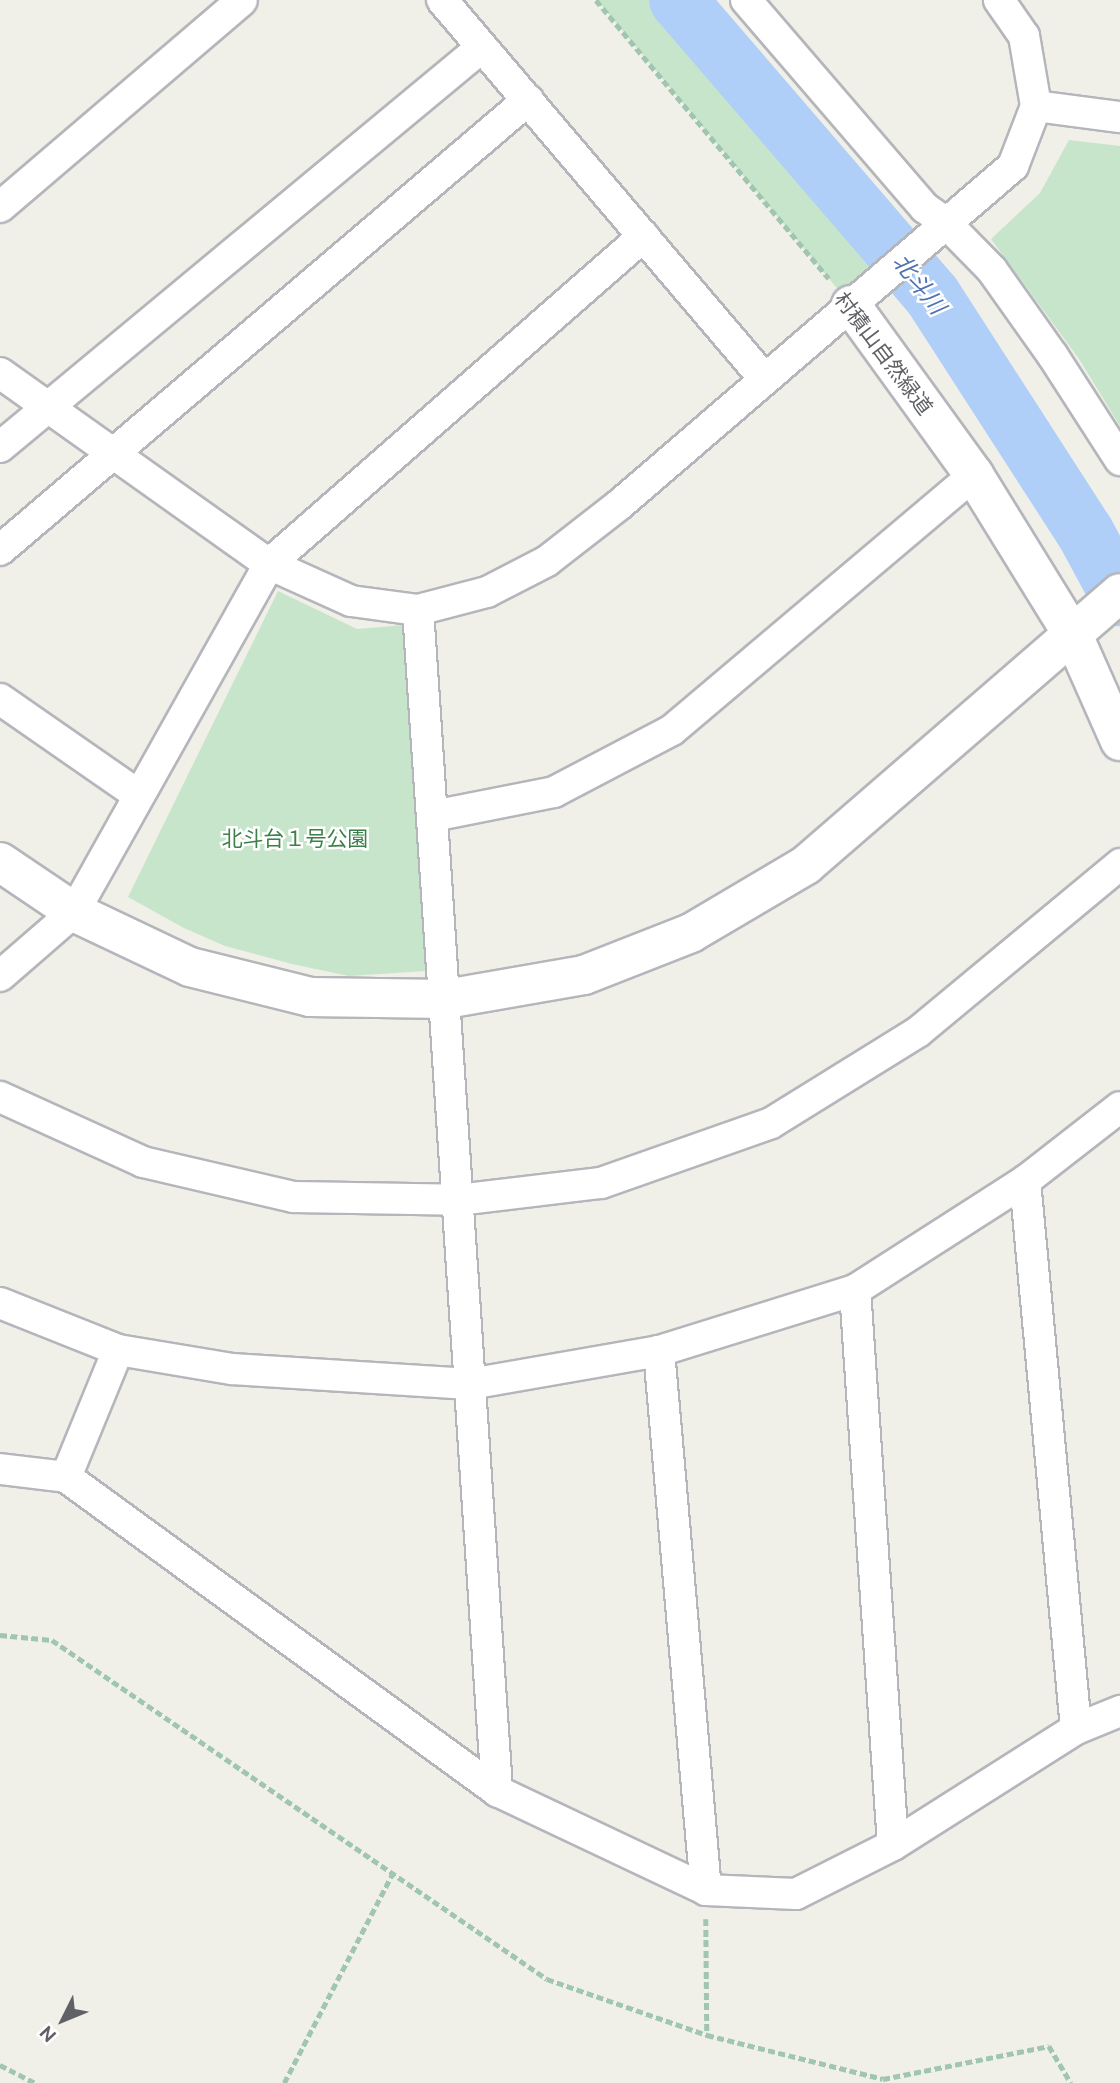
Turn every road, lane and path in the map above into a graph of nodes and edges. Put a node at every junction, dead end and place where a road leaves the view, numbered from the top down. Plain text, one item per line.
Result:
1 (242, 0) edge
2 (442, 0) edge
3 (596, 0) edge
4 (746, 0) edge
5 (999, 0) edge
6 (482, 47) junction
7 (528, 100) junction
8 (1036, 106) junction
9 (1120, 117) edge
10 (0, 207) edge
11 (937, 230) junction
12 (643, 236) junction
13 (859, 298) junction
14 (0, 373) edge
15 (765, 379) junction
16 (48, 405) junction
17 (0, 447) edge
18 (114, 454) junction
19 (1120, 460) edge
20 (974, 475) junction
21 (0, 550) edge
22 (269, 564) junction
23 (1120, 593) edge
24 (418, 610) junction
25 (1081, 627) junction
26 (0, 699) edge
27 (1120, 741) edge
28 (138, 794) junction
29 (433, 816) junction
30 (0, 862) edge
31 (1120, 864) edge
32 (74, 912) junction
33 (0, 976) edge
34 (446, 999) junction
35 (0, 1097) edge
36 (1120, 1107) edge
37 (1025, 1181) junction
38 (458, 1200) junction
39 (855, 1290) junction
40 (0, 1303) edge
41 (118, 1350) junction
42 (659, 1352) junction
43 (470, 1384) junction
44 (0, 1469) edge
45 (66, 1477) junction
46 (0, 1635) edge
47 (1120, 1712) edge
48 (1076, 1729) junction
49 (497, 1791) junction
50 (893, 1845) junction
51 (393, 1873) junction
52 (706, 1890) junction
53 (706, 2035) junction
54 (0, 2065) edge
55 (882, 2081) edge
56 (35, 2083) edge
57 (284, 2083) edge
58 (1071, 2083) edge

1 - 10 street
2 - 6 street
3 - 13 path, 村積山自然緑道
4 - 11 street
5 - 8 street
6 - 7 street
6 - 16 street
7 - 12 street
7 - 18 street
8 - 9 street
8 - 11 street
11 - 13 street
11 - 19 street
12 - 15 street
12 - 22 street
13 - 15 street
13 - 20 street, 村積山自然緑道
14 - 16 street
15 - 24 street
16 - 17 street
16 - 18 street
18 - 21 street
18 - 22 street
20 - 25 street, 村積山自然緑道
20 - 29 street
22 - 24 street
22 - 28 street
23 - 25 street
24 - 29 street
25 - 27 street, 村積山自然緑道
25 - 34 street
26 - 28 street
28 - 32 street
29 - 34 street
30 - 32 street
31 - 38 street
32 - 33 street
32 - 34 street
34 - 38 street
35 - 38 street
36 - 37 street
37 - 39 street
37 - 48 street
38 - 43 street
39 - 42 street
39 - 50 street
40 - 41 street
41 - 43 street
41 - 45 street
42 - 43 street
42 - 52 street
43 - 49 street
44 - 45 street
45 - 49 street
46 - 51 path
47 - 48 street
48 - 50 street
49 - 52 street
50 - 52 street
51 - 53 path
51 - 57 path
52 - 53 path
53 - 55 path
54 - 56 path
55 - 58 path

